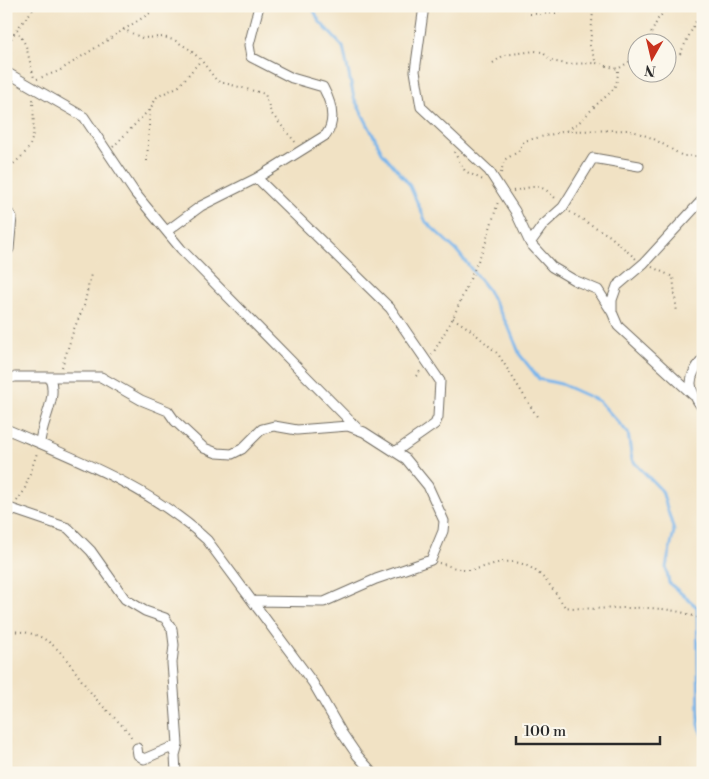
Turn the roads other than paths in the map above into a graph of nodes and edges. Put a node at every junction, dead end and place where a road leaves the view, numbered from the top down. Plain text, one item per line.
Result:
1 (259, 6) edge
2 (424, 6) edge
3 (6, 72) edge
4 (639, 166) dead end
5 (257, 178) junction
6 (703, 199) edge
7 (6, 210) edge
8 (167, 231) junction
9 (530, 243) junction
10 (6, 253) edge
11 (617, 286) junction
12 (598, 290) junction
13 (612, 312) junction
14 (703, 359) edge
15 (53, 378) junction
16 (6, 379) edge
17 (693, 395) junction
18 (703, 409) edge
19 (6, 429) edge
20 (358, 430) junction
21 (40, 443) junction
22 (395, 452) junction
23 (9, 508) edge
24 (253, 602) junction
25 (137, 748) road end
26 (176, 755) junction
27 (176, 773) edge
28 (373, 773) edge

1 - 5 street
2 - 9 street
3 - 8 street
4 - 9 street
5 - 8 street
5 - 22 street
6 - 11 street
7 - 10 street
8 - 20 street
9 - 12 street
11 - 12 street
11 - 13 street
12 - 13 street
13 - 17 street
14 - 17 street
15 - 16 street
15 - 20 street
15 - 21 street
17 - 18 street
19 - 21 street
20 - 22 street
21 - 24 street
22 - 24 street
23 - 26 street
24 - 28 street
25 - 26 street
26 - 27 street

